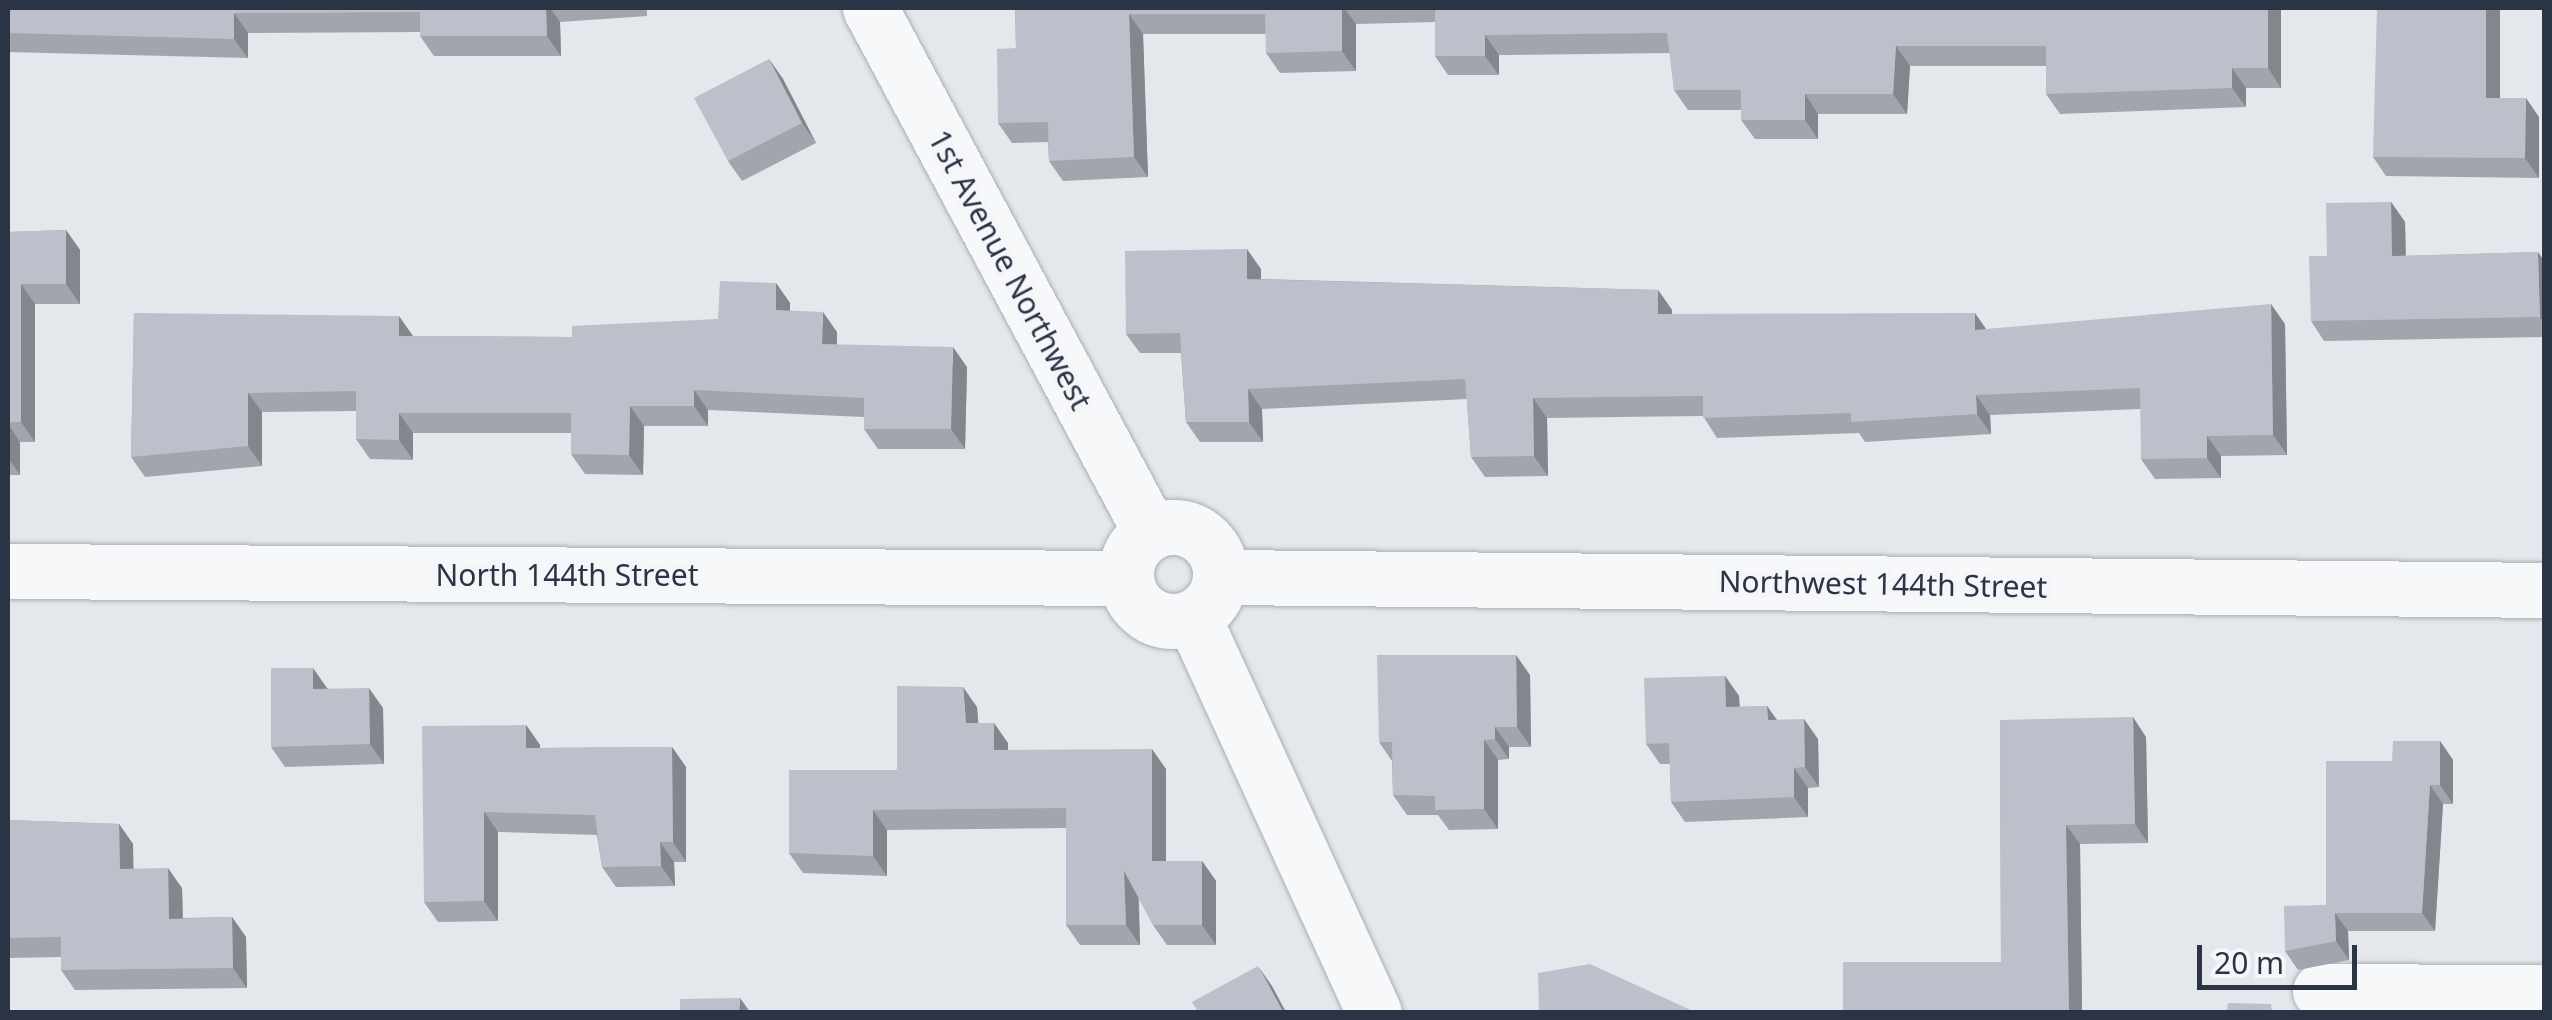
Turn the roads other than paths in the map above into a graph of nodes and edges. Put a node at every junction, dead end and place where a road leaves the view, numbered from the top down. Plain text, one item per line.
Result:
1 (870, 8) edge
2 (1138, 556) junction
3 (8, 571) edge
4 (2544, 590) edge
5 (1207, 597) junction
6 (2320, 991) dead end
7 (2544, 992) edge
8 (1374, 1012) edge

1 - 2 street, 1st Avenue Northwest
2 - 3 street, North 144th Street
2 - 5 street, 1st Avenue Northwest
2 - 5 street, North 144th Street
4 - 5 street, Northwest 144th Street
5 - 8 street
6 - 7 street

